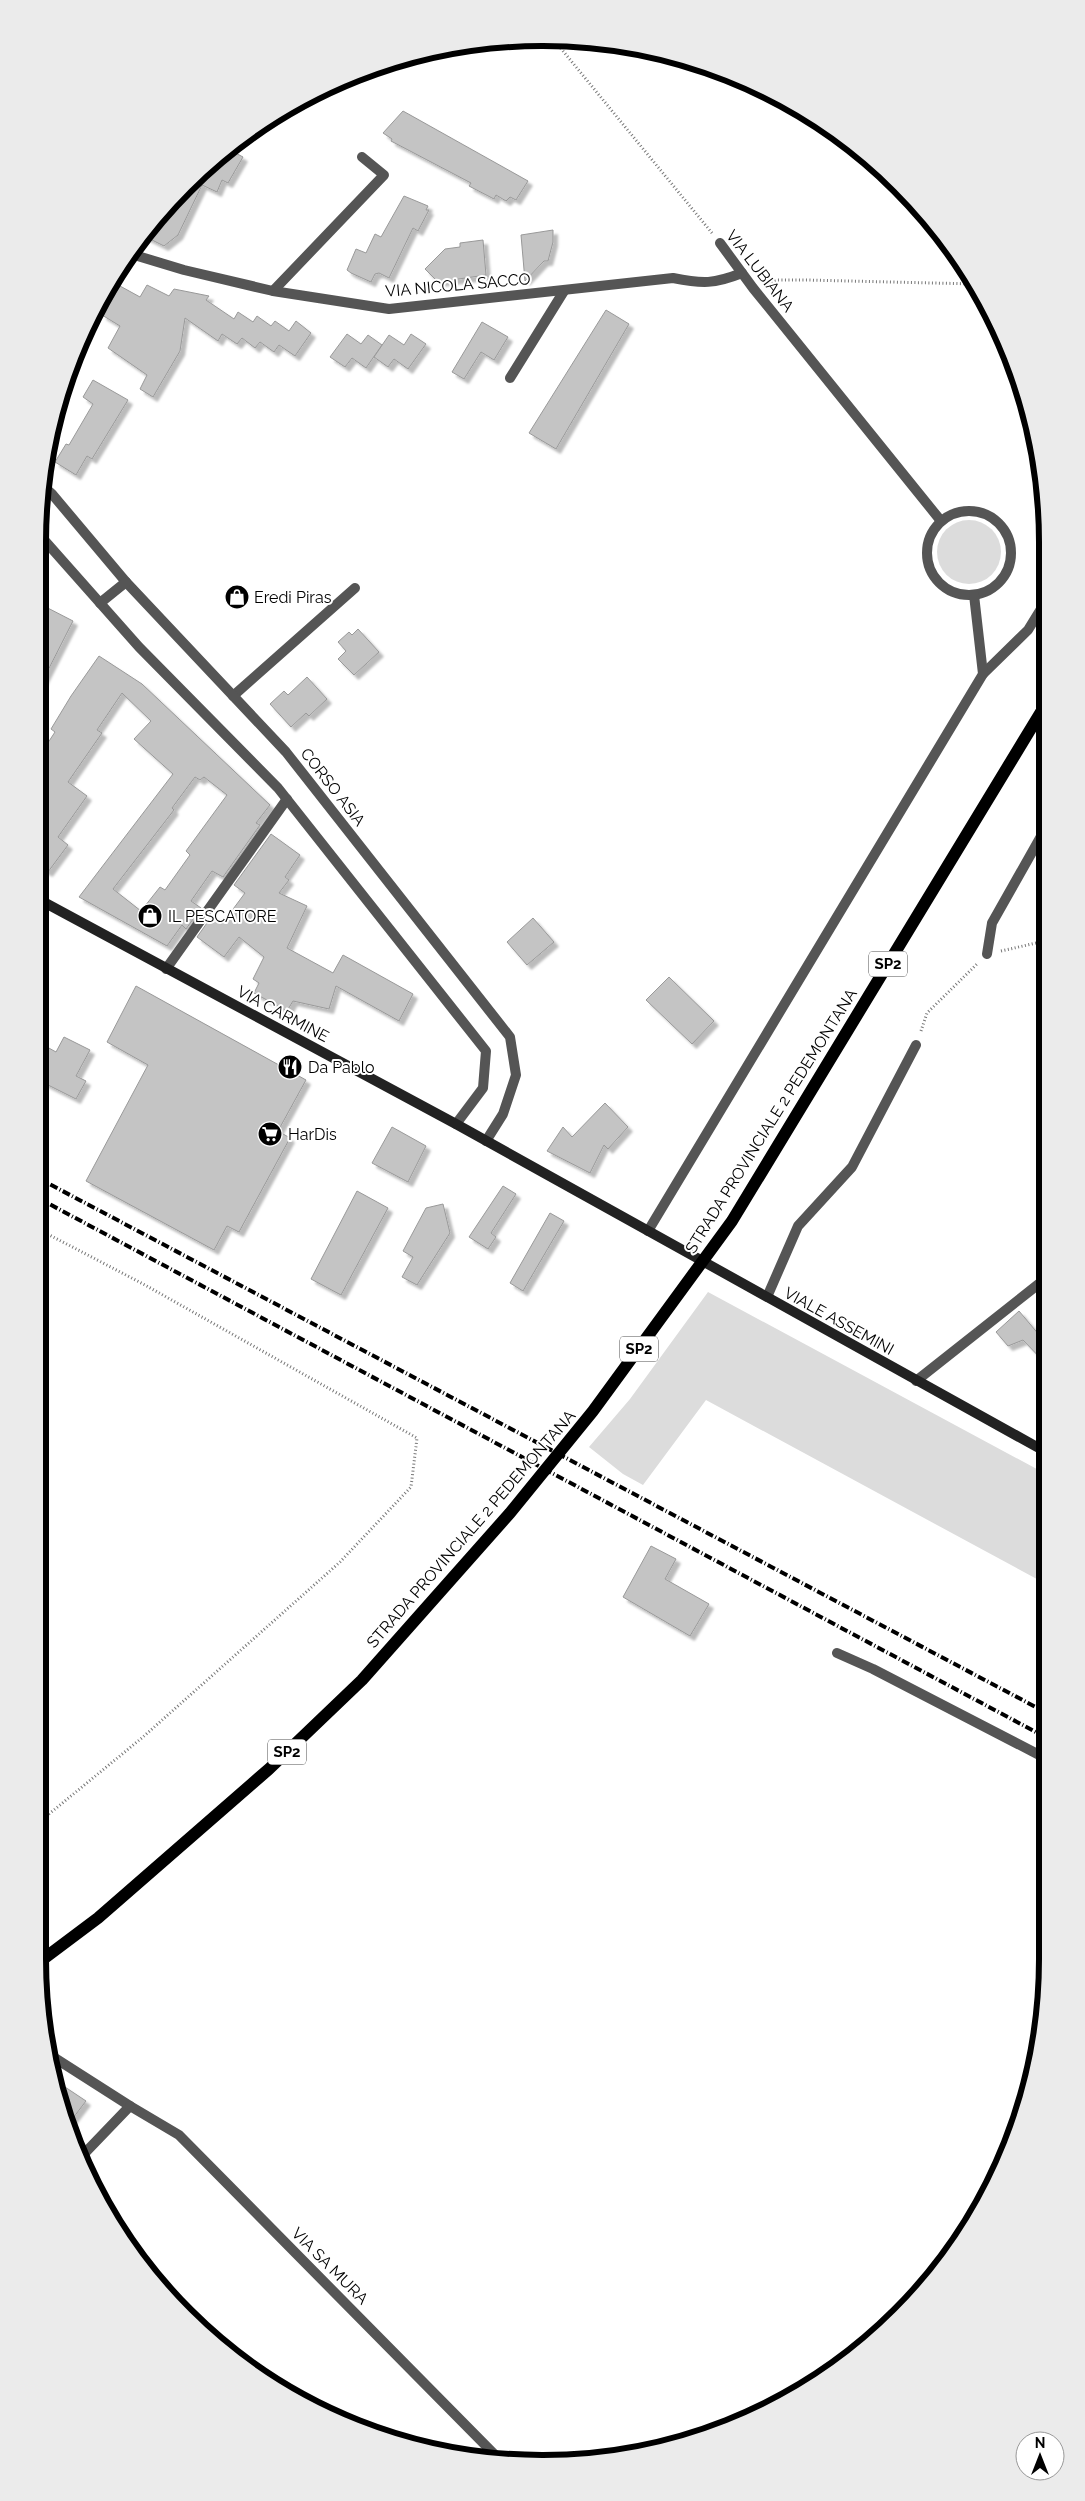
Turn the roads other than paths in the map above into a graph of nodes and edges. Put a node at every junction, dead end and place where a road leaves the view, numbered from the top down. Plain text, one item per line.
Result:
1 (362, 158) dead end
2 (720, 243) road end
3 (138, 256) edge
4 (742, 273) junction
5 (273, 291) junction
6 (564, 291) junction
7 (510, 378) dead end
8 (49, 491) edge
9 (941, 521) junction
10 (46, 543) edge
11 (126, 582) junction
12 (355, 588) dead end
13 (974, 595) junction
14 (100, 603) junction
15 (1039, 612) edge
16 (983, 674) junction
17 (233, 696) junction
18 (1039, 715) edge
19 (288, 799) junction
20 (1039, 840) edge
21 (46, 903) edge
22 (987, 954) road end
23 (166, 969) junction
24 (916, 1045) road end
25 (456, 1124) junction
26 (486, 1141) junction
27 (619, 1214) joint
28 (648, 1231) junction
29 (1039, 1284) edge
30 (767, 1297) junction
31 (916, 1381) junction
32 (1039, 1448) edge
33 (837, 1653) dead end
34 (1039, 1755) edge
35 (46, 1957) edge
36 (57, 2059) edge
37 (130, 2106) junction
38 (85, 2151) edge
39 (492, 2452) edge

1 - 5 street
2 - 4 street, VIA LUBIANA
3 - 5 street, VIA NICOLA SACCO
4 - 6 street, VIA NICOLA SACCO
4 - 9 street, VIA LUBIANA
5 - 6 street, VIA NICOLA SACCO
6 - 7 street
8 - 11 street, CORSO ASIA
9 - 13 street
9 - 13 street
10 - 14 street
11 - 14 street
11 - 17 street, CORSO ASIA
12 - 17 street
13 - 16 street
14 - 19 street
15 - 16 street
16 - 28 street
17 - 26 street, CORSO ASIA
18 - 35 main road, STRADA PROVINCIALE 2 PEDEMONTANA / SP2
19 - 23 street
19 - 25 street
20 - 22 street
21 - 23 main road, VIA CARMINE
23 - 25 main road, VIA CARMINE
24 - 30 street
25 - 26 main road, VIA CARMINE
26 - 27 main road, VIA CARMINE
27 - 28 main road, VIALE ASSEMINI
28 - 30 main road, VIALE ASSEMINI
29 - 31 street
30 - 31 main road, VIALE ASSEMINI
31 - 32 main road, VIALE ASSEMINI
33 - 34 street
36 - 37 street, VIA SA MURA
37 - 38 street
37 - 39 street, VIA SA MURA

